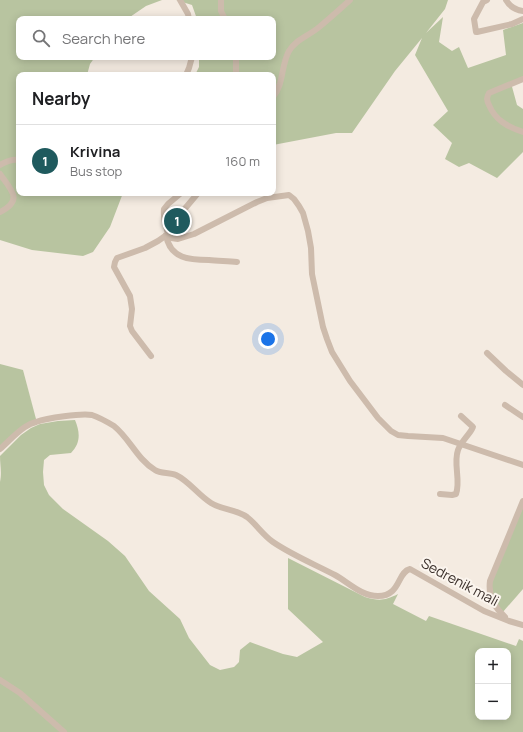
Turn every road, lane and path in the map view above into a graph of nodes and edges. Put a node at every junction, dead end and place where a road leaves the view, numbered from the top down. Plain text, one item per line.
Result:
1 (180, 0) edge
2 (221, 0) edge
3 (350, 0) edge
4 (486, 0) edge
5 (506, 0) edge
6 (523, 11) edge
7 (188, 16) edge
8 (224, 16) edge
9 (523, 19) edge
10 (191, 60) edge
11 (236, 60) edge
12 (187, 72) edge
13 (236, 72) edge
14 (523, 79) edge
15 (276, 94) edge
16 (523, 132) edge
17 (16, 159) edge
18 (0, 165) edge
19 (0, 174) edge
20 (177, 196) edge
21 (196, 196) edge
22 (0, 212) edge
23 (167, 233) junction
24 (237, 262) dead end
25 (487, 353) dead end
26 (151, 356) dead end
27 (523, 385) edge
28 (505, 405) dead end
29 (461, 416) dead end
30 (523, 417) edge
31 (461, 444) junction
32 (0, 449) edge
33 (523, 465) edge
34 (440, 494) dead end
35 (523, 501) edge
36 (509, 621) junction
37 (523, 625) edge
38 (0, 680) edge
39 (64, 732) edge

1 - 7 street
2 - 8 street
3 - 15 street
4 - 9 street
5 - 6 street
10 - 12 street
11 - 13 street
14 - 16 street
17 - 18 street
19 - 22 street
20 - 23 street
21 - 23 street
23 - 24 street
23 - 26 street
23 - 31 street
25 - 27 street
28 - 30 street
29 - 31 street
31 - 33 street
31 - 34 street
32 - 36 street, Sedrenik mali
35 - 36 street
36 - 37 street, Sedrenik mali
38 - 39 street

